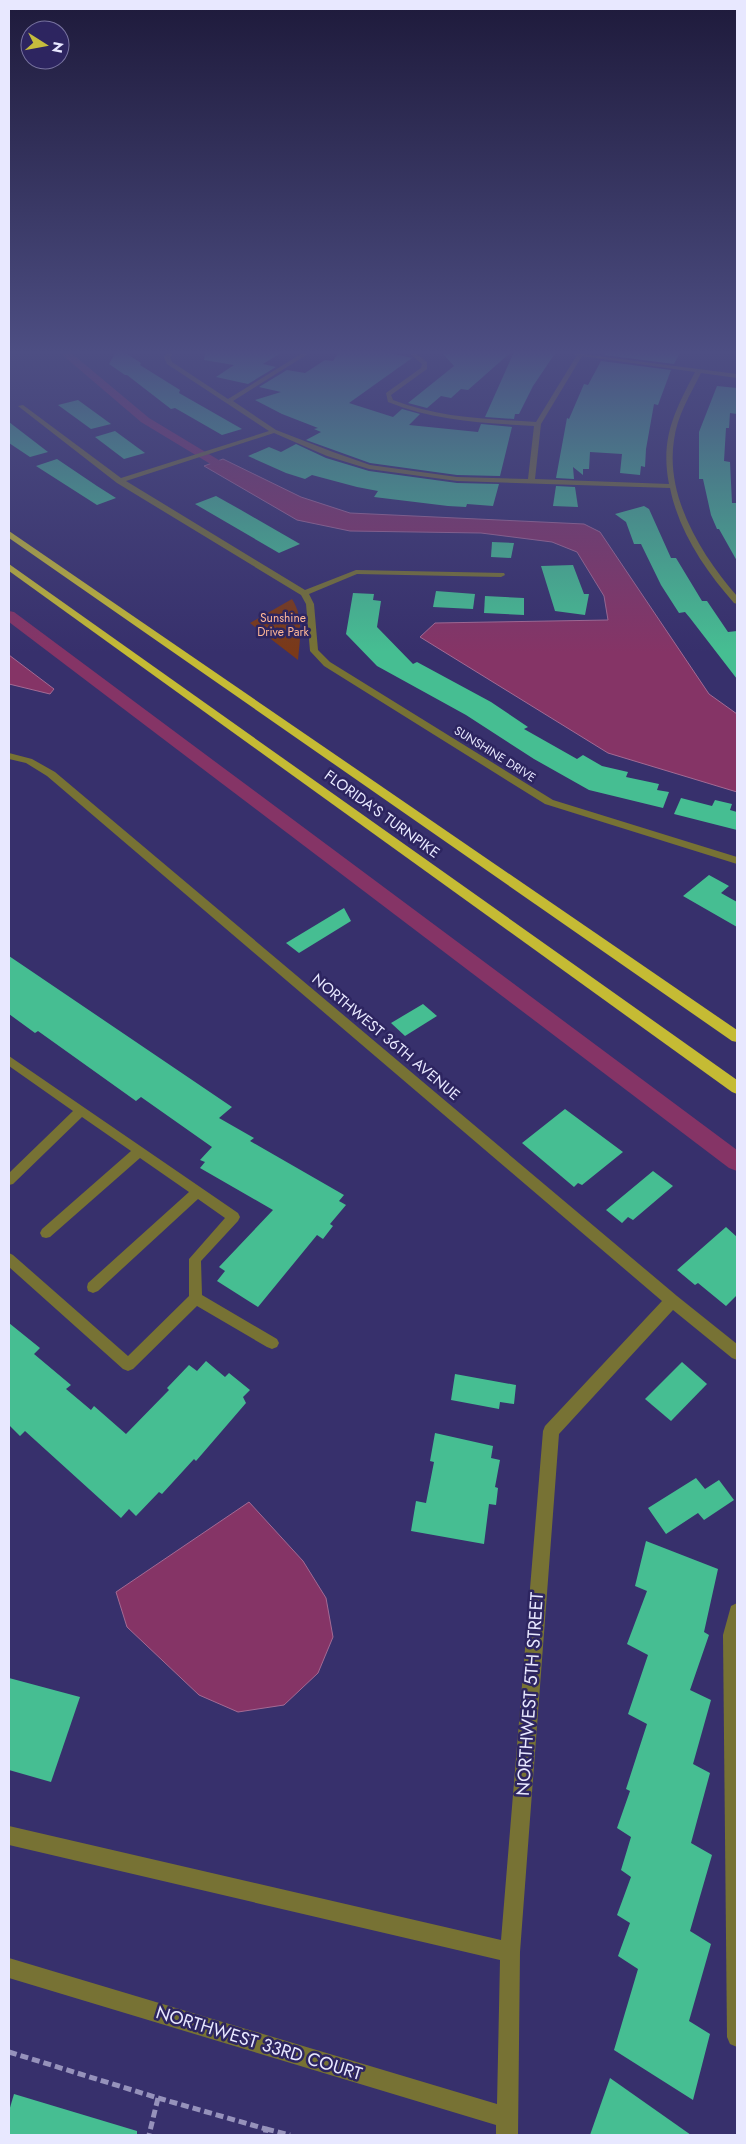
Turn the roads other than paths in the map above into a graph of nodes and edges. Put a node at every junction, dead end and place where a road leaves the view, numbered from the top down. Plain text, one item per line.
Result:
1 (82, 452) edge
2 (207, 452) edge
3 (325, 452) edge
4 (535, 452) edge
5 (669, 452) edge
6 (120, 481) junction
7 (531, 482) junction
8 (672, 486) junction
9 (9, 534) edge
10 (9, 567) edge
11 (501, 575) dead end
12 (304, 593) junction
13 (737, 601) edge
14 (9, 756) edge
15 (737, 861) edge
16 (737, 1037) edge
17 (9, 1060) edge
18 (737, 1088) edge
19 (82, 1111) junction
20 (139, 1151) junction
21 (9, 1180) edge
22 (197, 1192) junction
23 (46, 1233) dead end
24 (9, 1259) edge
25 (93, 1287) dead end
26 (196, 1298) junction
27 (672, 1301) junction
28 (272, 1343) dead end
29 (737, 1353) edge
30 (737, 1612) edge
31 (9, 1835) edge
32 (510, 1952) junction
33 (9, 1968) edge
34 (737, 2037) edge
35 (508, 2127) edge

1 - 6 street
2 - 6 street
3 - 7 street
4 - 7 street
5 - 8 street
6 - 12 street
7 - 8 street
8 - 13 street
9 - 16 highway, FLORIDA'S TURNPIKE
10 - 18 highway, FLORIDA'S TURNPIKE
11 - 12 street
12 - 15 street, SUNSHINE DRIVE
14 - 27 street, NORTHWEST 36TH AVENUE
17 - 19 lane
19 - 20 lane
19 - 21 lane
20 - 22 lane
20 - 23 lane
22 - 25 lane
22 - 26 lane
24 - 26 lane
26 - 28 lane
27 - 29 street, NORTHWEST 36TH AVENUE
27 - 32 street, NORTHWEST 5TH STREET
30 - 34 street
31 - 32 street
32 - 35 street, NORTHWEST 5TH STREET
33 - 35 street, NORTHWEST 33RD COURT

